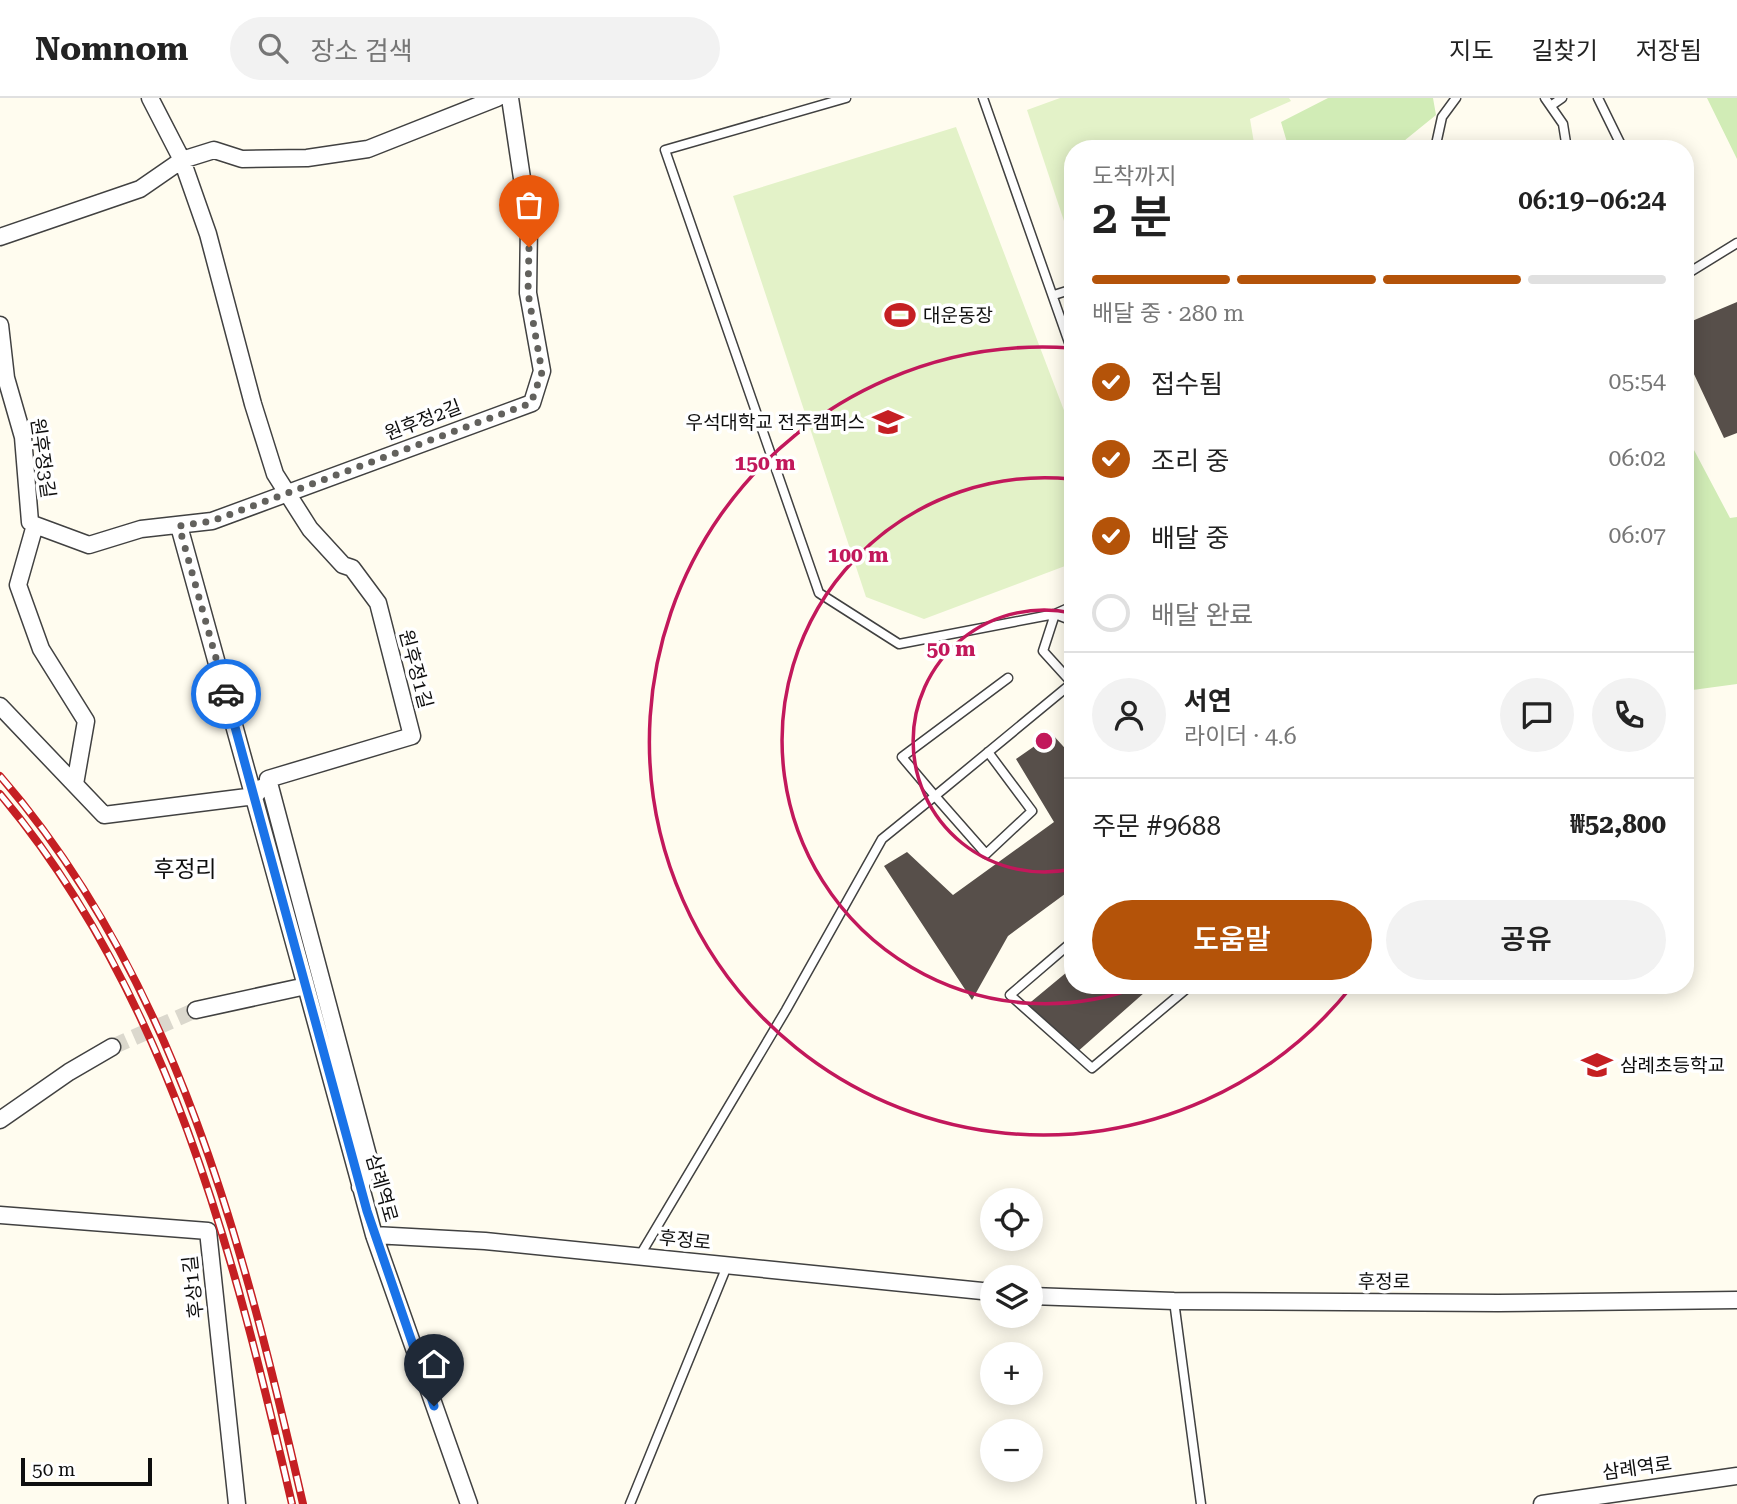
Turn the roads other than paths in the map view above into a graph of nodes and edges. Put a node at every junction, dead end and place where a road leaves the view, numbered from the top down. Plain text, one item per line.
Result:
1 (150, 98) edge
2 (497, 98) edge
3 (510, 98) edge
4 (846, 98) edge
5 (983, 98) edge
6 (1456, 98) edge
7 (1545, 98) edge
8 (1562, 98) edge
9 (1598, 98) edge
10 (1552, 105) junction
11 (1437, 140) edge
12 (1566, 140) edge
13 (1619, 140) edge
14 (182, 160) junction
15 (0, 237) edge
16 (1737, 243) edge
17 (1694, 269) edge
18 (1064, 292) edge
19 (1054, 295) junction
20 (0, 325) edge
21 (1064, 325) edge
22 (1064, 327) edge
23 (287, 494) junction
24 (35, 525) junction
25 (179, 526) junction
26 (1064, 610) edge
27 (1055, 614) junction
28 (1064, 618) edge
29 (1064, 674) edge
30 (1008, 678) dead end
31 (1064, 690) edge
32 (0, 706) edge
33 (988, 752) junction
34 (268, 779) junction
35 (75, 784) junction
36 (255, 796) junction
37 (935, 796) junction
38 (1064, 949) edge
39 (306, 986) junction
40 (1180, 994) edge
41 (196, 1010) tunnel mouth
42 (112, 1047) tunnel mouth
43 (0, 1120) edge
44 (360, 1187) junction
45 (0, 1215) edge
46 (374, 1235) junction
47 (639, 1257) junction
48 (727, 1266) junction
49 (980, 1291) edge
50 (1043, 1296) edge
51 (1737, 1300) edge
52 (1174, 1301) junction
53 (1737, 1476) edge
54 (237, 1504) edge
55 (469, 1504) edge
56 (630, 1504) edge
57 (1201, 1504) edge
58 (1542, 1504) edge

1 - 14 street, 원후정1길
2 - 14 street
3 - 23 street, 원후정2길
4 - 27 lane
5 - 19 lane
5 - 22 lane
6 - 11 lane
7 - 10 lane
8 - 10 lane
9 - 13 lane
10 - 12 lane
14 - 15 street
14 - 23 street, 원후정1길
16 - 17 lane
18 - 19 lane
19 - 21 lane
20 - 24 street, 원후정3길
23 - 25 street, 원후정2길
23 - 34 street, 원후정1길
24 - 25 street, 원후정2길
24 - 35 street, 원후정3길
25 - 36 street, 삼례역로
26 - 27 lane
27 - 28 lane
27 - 29 lane
30 - 37 lane
31 - 33 lane
32 - 35 street
33 - 37 lane
33 - 37 lane
34 - 36 street
34 - 44 street
35 - 36 street
36 - 39 street, 삼례역로
37 - 47 lane
38 - 40 lane
39 - 41 street
39 - 44 street, 삼례역로
42 - 43 street
44 - 46 street, 삼례역로
45 - 54 street, 후상1길
46 - 47 street, 후정로
46 - 55 street, 삼례역로
47 - 48 street, 후정로
48 - 49 street, 후정로
48 - 56 lane
50 - 52 street, 후정로
51 - 52 street, 후정로
52 - 57 lane
53 - 58 street, 삼례역로

